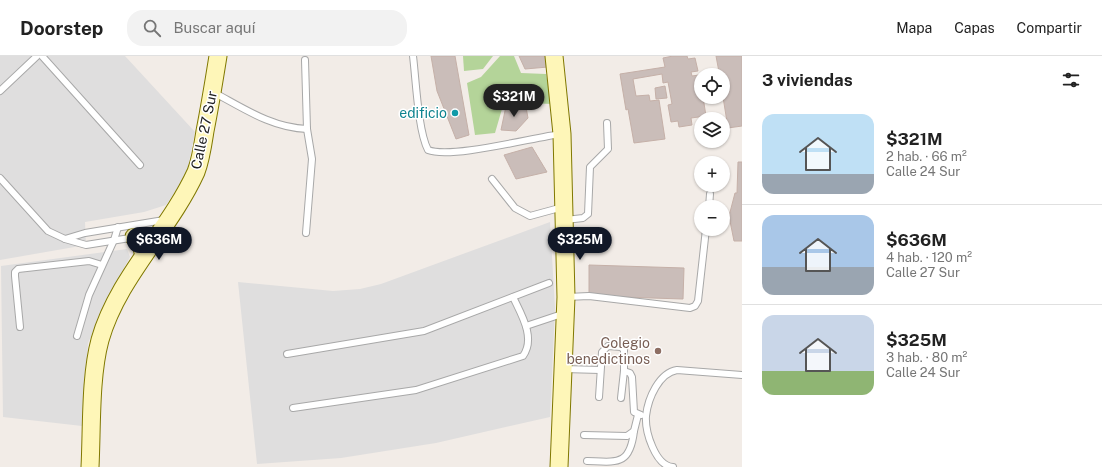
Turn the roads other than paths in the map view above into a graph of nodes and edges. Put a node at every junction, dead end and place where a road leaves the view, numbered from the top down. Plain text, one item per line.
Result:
1 (37, 56) edge
2 (42, 56) edge
3 (218, 56) edge
4 (413, 56) edge
5 (554, 56) edge
6 (305, 60) dead end
7 (0, 91) edge
8 (212, 92) junction
9 (608, 123) dead end
10 (307, 129) junction
11 (562, 134) junction
12 (140, 165) dead end
13 (0, 178) edge
14 (492, 179) dead end
15 (710, 194) dead end
16 (710, 200) edge
17 (565, 213) junction
18 (165, 226) junction
19 (118, 227) junction
20 (306, 233) dead end
21 (705, 236) edge
22 (134, 237) junction
23 (65, 239) junction
24 (114, 240) junction
25 (144, 255) junction
26 (102, 265) junction
27 (549, 284) dead end
28 (513, 297) junction
29 (566, 305) junction
30 (526, 326) junction
31 (20, 327) dead end
32 (77, 336) dead end
33 (287, 354) dead end
34 (564, 369) junction
35 (600, 370) junction
36 (624, 371) junction
37 (742, 375) edge
38 (599, 397) dead end
39 (621, 398) dead end
40 (293, 408) dead end
41 (638, 415) junction
42 (646, 416) junction
43 (634, 431) junction
44 (584, 434) dead end
45 (586, 461) dead end
46 (90, 467) edge
47 (559, 467) edge
48 (673, 467) edge

1 - 7 lane
2 - 12 lane
3 - 8 street, Calle 27 Sur
4 - 11 lane
5 - 11 street
6 - 10 lane
8 - 10 lane
8 - 18 street, Calle 27 Sur
9 - 17 lane
10 - 20 lane
11 - 17 street
13 - 23 lane
14 - 17 lane
15 - 16 lane
17 - 29 street
18 - 19 lane
18 - 22 lane
18 - 25 street, Calle 27 Sur
19 - 23 lane
19 - 24 lane
21 - 29 lane
22 - 24 lane
22 - 25 street
23 - 24 lane
24 - 26 lane
25 - 46 street, Calle 27 Sur
26 - 31 lane
26 - 32 lane
27 - 28 lane
28 - 30 lane
28 - 33 lane
29 - 30 lane
29 - 34 street
30 - 40 lane
34 - 35 lane
34 - 47 street
35 - 36 lane
35 - 38 lane
36 - 39 lane
36 - 41 lane
37 - 42 lane
41 - 42 lane
41 - 43 lane
42 - 48 lane
43 - 44 lane
43 - 45 lane

